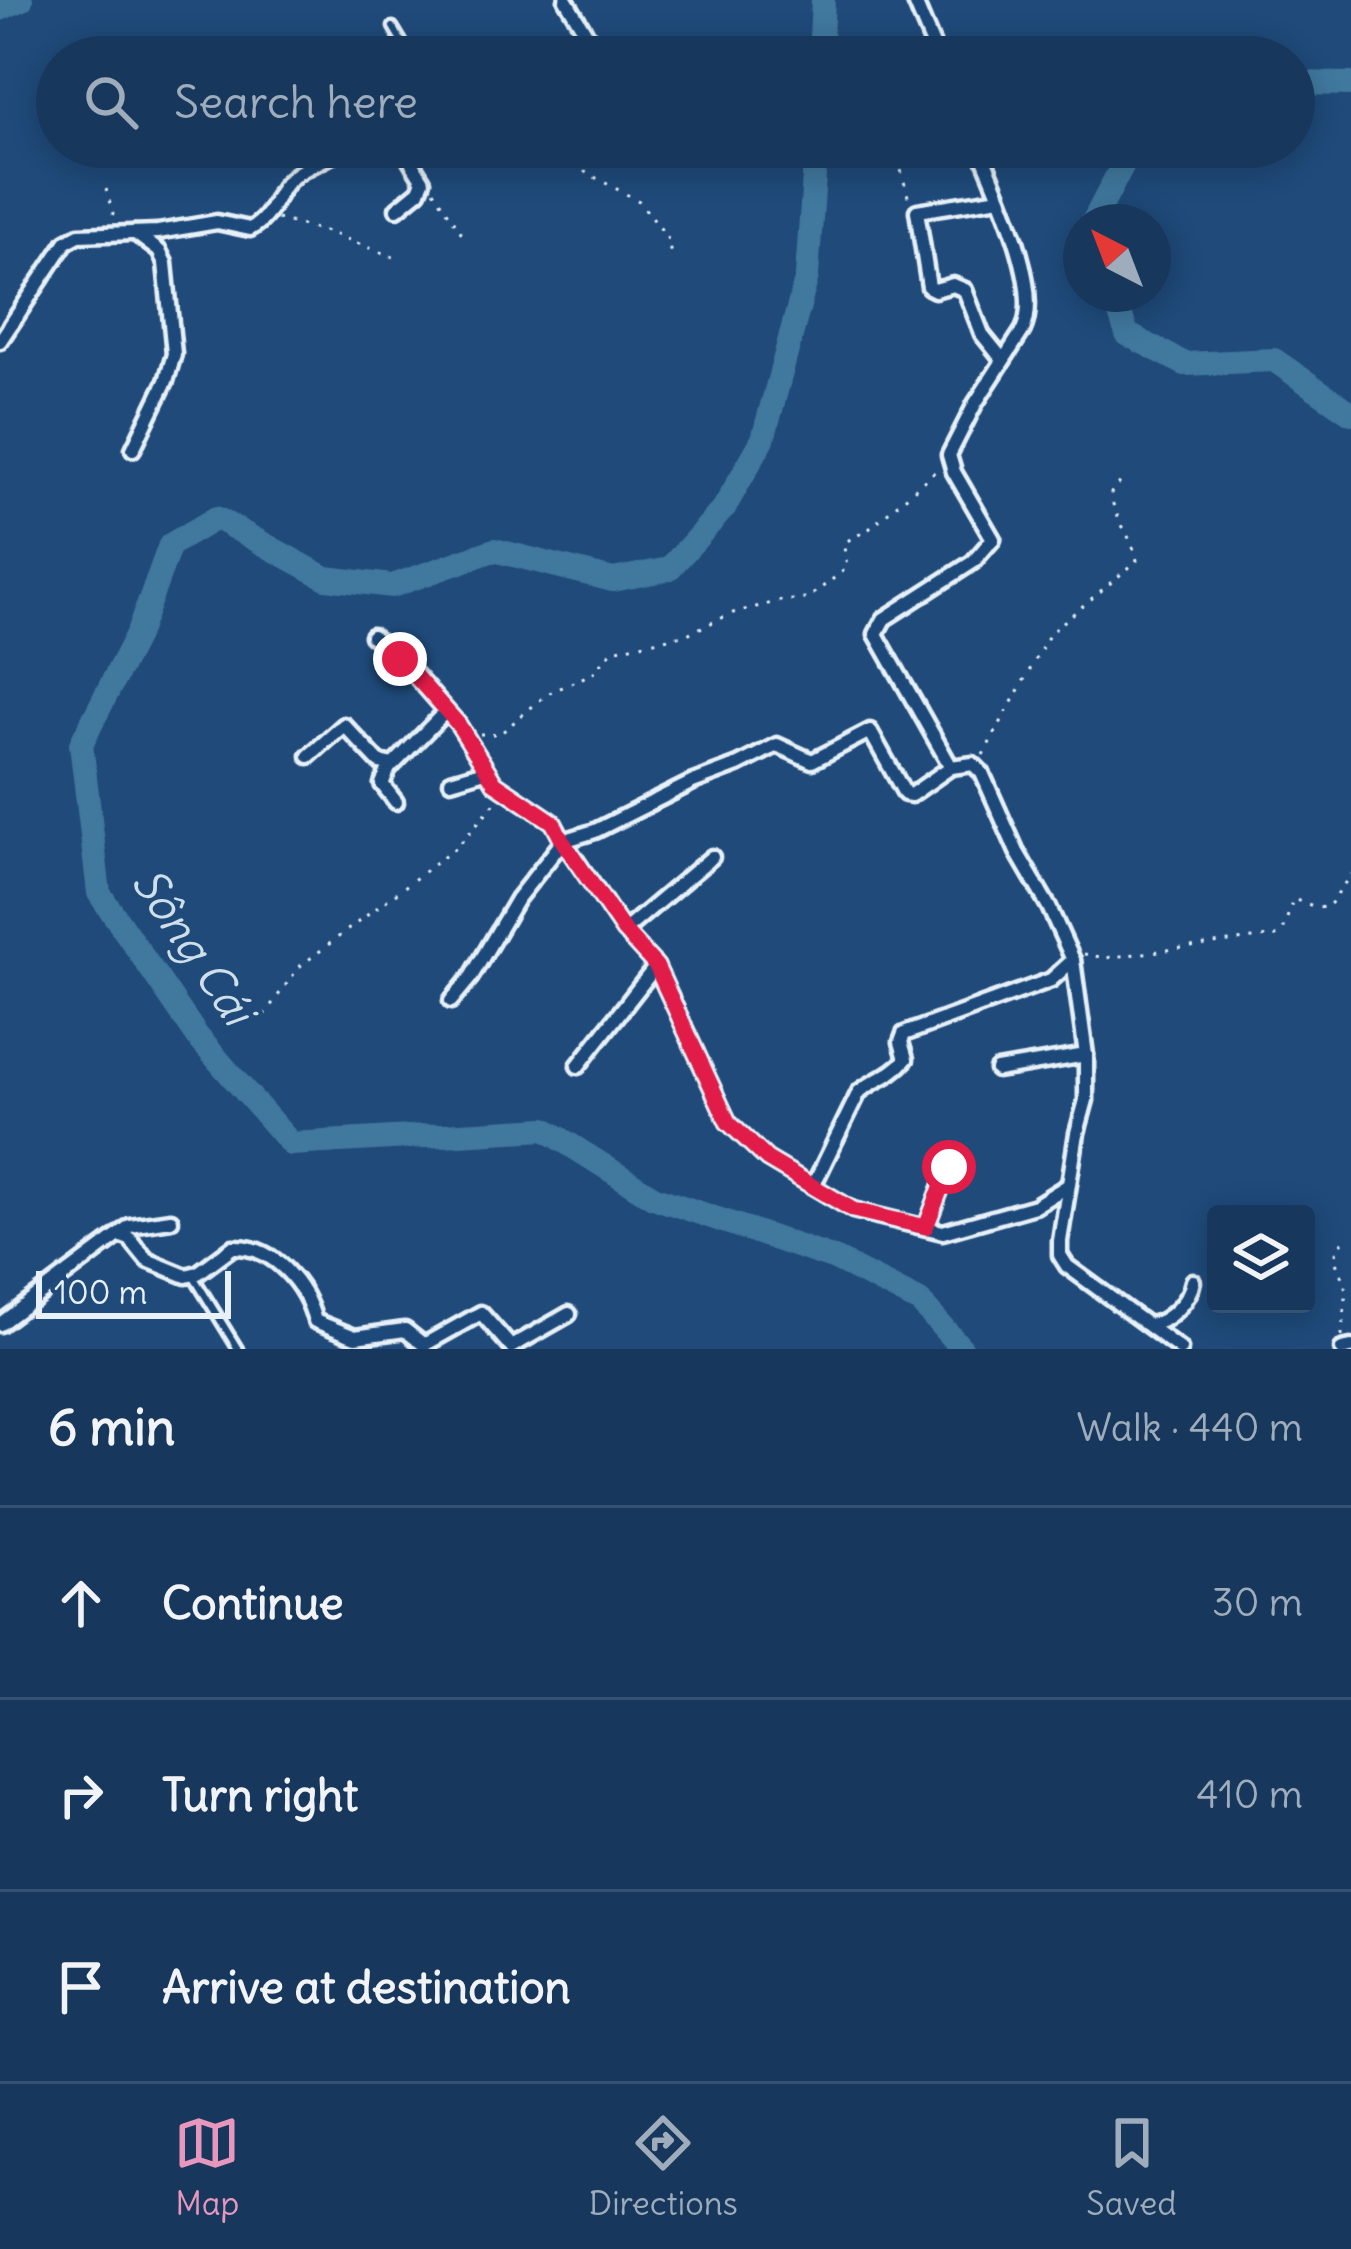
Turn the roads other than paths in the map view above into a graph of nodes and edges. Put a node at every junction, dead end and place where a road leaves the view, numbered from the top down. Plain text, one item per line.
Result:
1 (566, 0) edge
2 (914, 0) edge
3 (393, 26) dead end
4 (399, 36) edge
5 (587, 36) edge
6 (929, 36) edge
7 (312, 168) edge
8 (415, 168) edge
9 (989, 168) edge
10 (1000, 198) junction
11 (397, 209) dead end
12 (135, 233) junction
13 (0, 341) edge
14 (1003, 360) junction
15 (134, 449) dead end
16 (372, 636) dead end
17 (446, 711) junction
18 (309, 756) dead end
19 (390, 766) junction
20 (951, 767) junction
21 (485, 772) junction
22 (451, 781) dead end
23 (395, 802) dead end
24 (563, 842) junction
25 (712, 857) dead end
26 (624, 931) junction
27 (1071, 955) junction
28 (656, 966) junction
29 (451, 1000) dead end
30 (1086, 1054) junction
31 (578, 1066) dead end
32 (997, 1070) dead end
33 (949, 1167) dead end
34 (813, 1186) junction
35 (1067, 1186) junction
36 (171, 1220) dead end
37 (926, 1227) junction
38 (119, 1235) junction
39 (193, 1276) junction
40 (1193, 1281) dead end
41 (569, 1314) dead end
42 (0, 1324) edge
43 (1148, 1325) junction
44 (238, 1349) edge
45 (1180, 1349) edge

1 - 5 street
2 - 6 street
3 - 4 lane
7 - 12 street
8 - 11 street
9 - 10 street
10 - 14 street
10 - 14 street
12 - 13 street
12 - 15 street
14 - 20 street
16 - 17 street
17 - 19 street
17 - 21 street
18 - 19 street
19 - 23 street
20 - 24 street
20 - 27 street
21 - 22 street
21 - 24 street
24 - 26 street
24 - 29 street
25 - 26 street
26 - 28 street
27 - 30 street
27 - 34 street
28 - 31 street
28 - 34 street
30 - 32 street
30 - 35 street
33 - 37 street
34 - 37 street
35 - 37 street
35 - 43 street
36 - 38 street
38 - 39 street
38 - 42 street
39 - 41 street
39 - 44 lane
40 - 43 street
43 - 45 street

